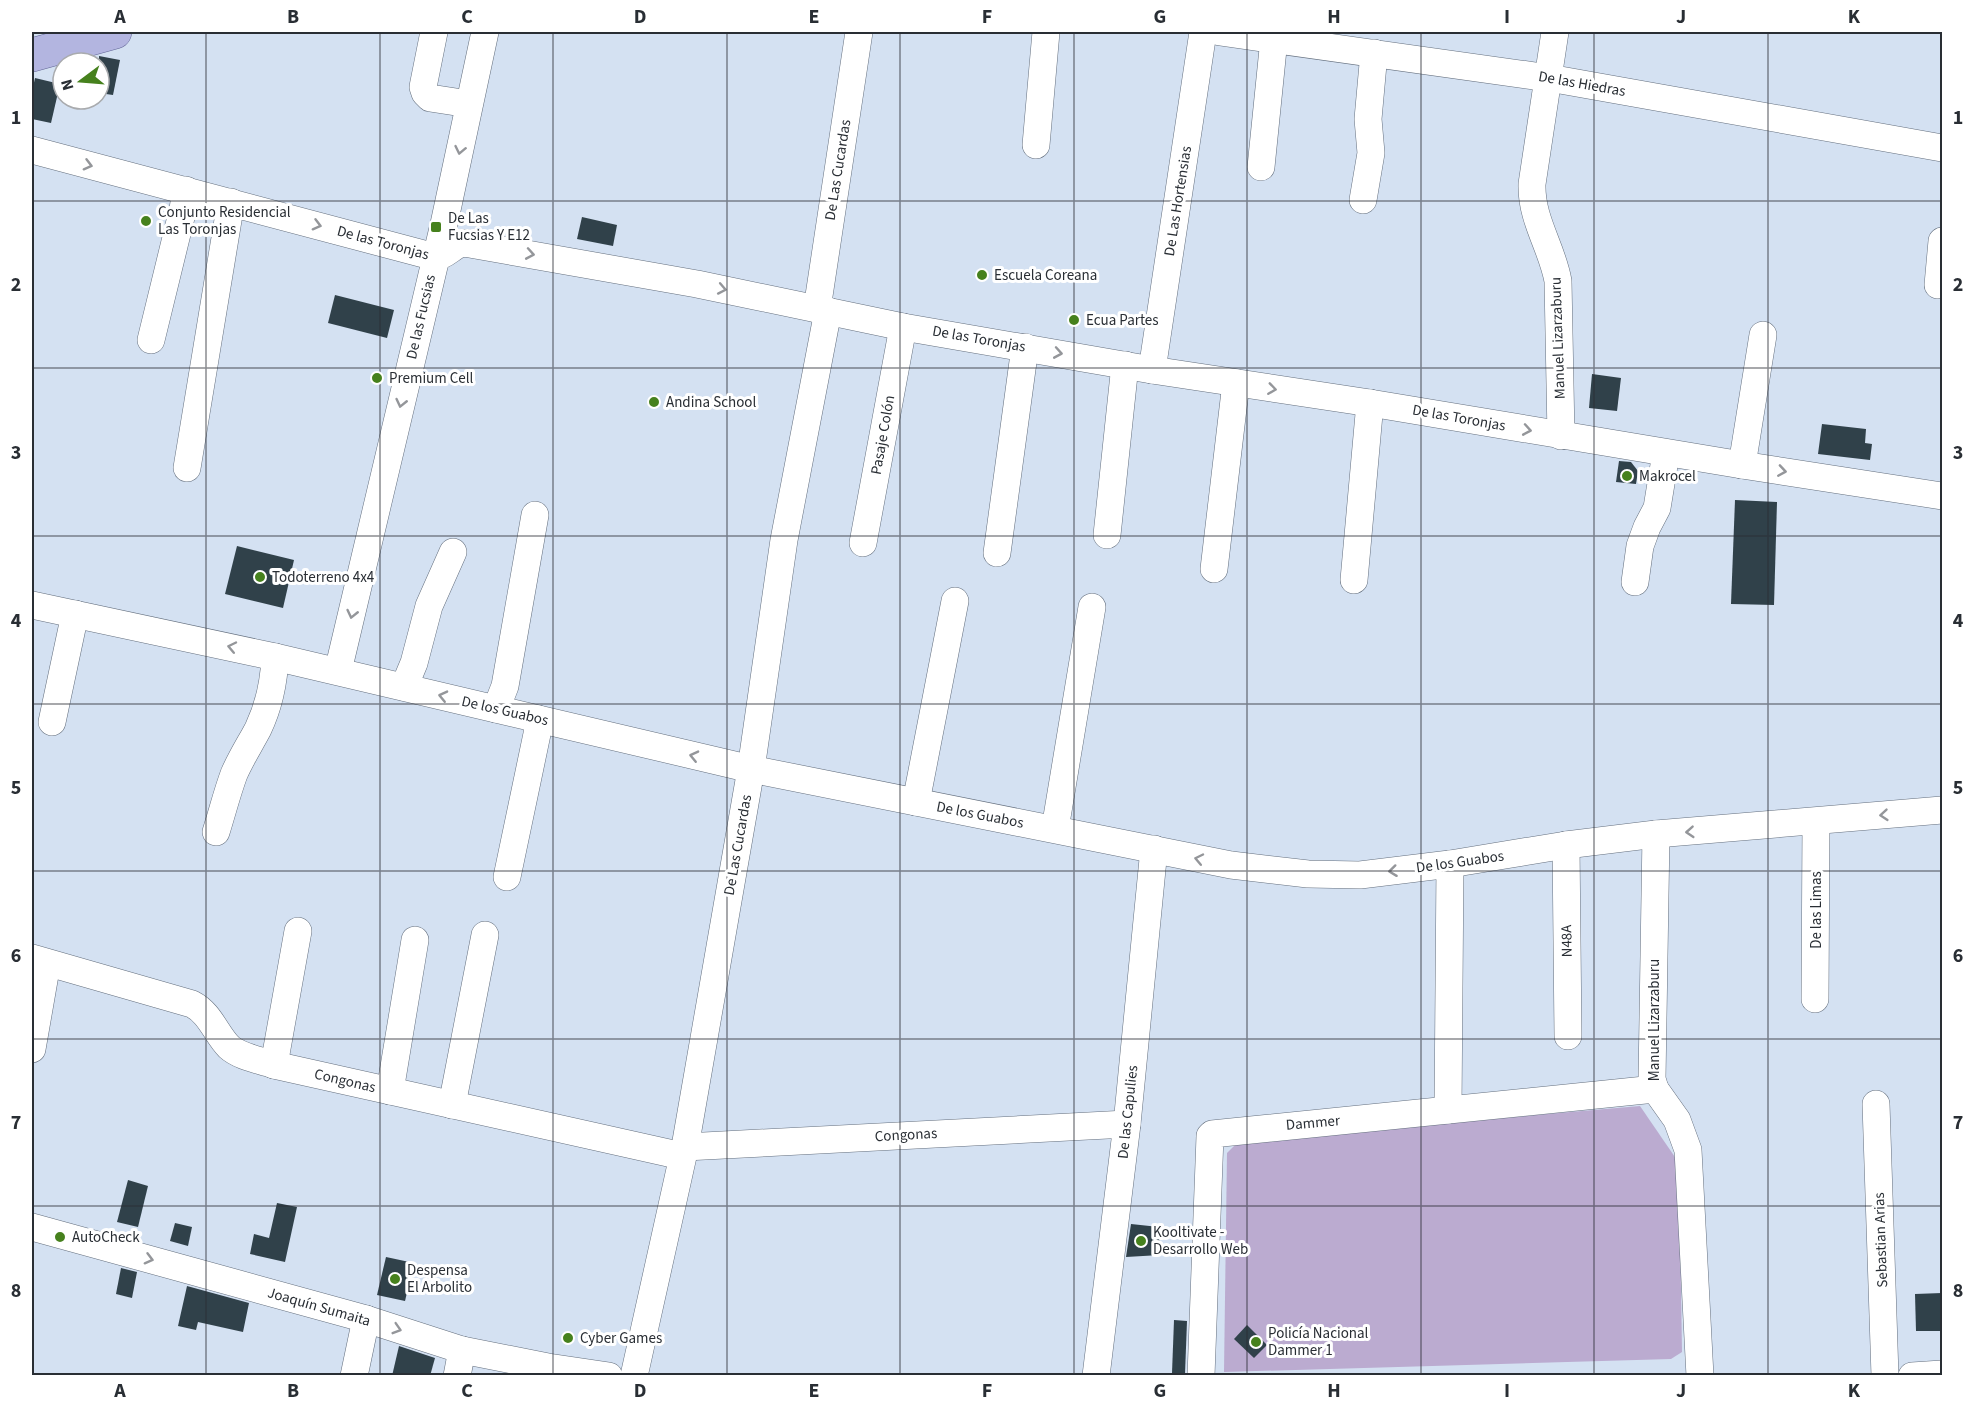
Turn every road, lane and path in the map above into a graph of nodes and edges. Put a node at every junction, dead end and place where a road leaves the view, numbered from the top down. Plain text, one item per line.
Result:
1 (115, 32) edge
2 (434, 32) edge
3 (485, 32) edge
4 (859, 32) edge
5 (1046, 32) edge
6 (1203, 32) edge
7 (1220, 32) edge
8 (1555, 32) edge
9 (1274, 39) junction
10 (1374, 53) junction
11 (32, 55) edge
12 (1549, 78) junction
13 (469, 104) junction
14 (1036, 145) dead end
15 (1942, 148) edge
16 (32, 150) edge
17 (1261, 167) dead end
18 (186, 190) junction
19 (1363, 200) dead end
20 (231, 202) junction
21 (1942, 241) edge
22 (435, 257) junction
23 (1938, 285) dead end
24 (822, 310) junction
25 (903, 327) junction
26 (1763, 335) dead end
27 (151, 340) dead end
28 (1025, 347) junction
29 (1125, 365) junction
30 (1152, 370) junction
31 (1236, 383) junction
32 (1370, 403) junction
33 (1561, 436) junction
34 (1666, 453) junction
35 (1743, 465) junction
36 (187, 468) dead end
37 (1942, 496) edge
38 (535, 515) dead end
39 (1107, 535) dead end
40 (863, 543) dead end
41 (453, 552) dead end
42 (997, 553) dead end
43 (1214, 569) dead end
44 (1354, 580) dead end
45 (1635, 582) dead end
46 (955, 601) dead end
47 (32, 605) edge
48 (1092, 607) dead end
49 (75, 614) junction
50 (275, 657) junction
51 (338, 671) junction
52 (404, 687) junction
53 (496, 709) junction
54 (538, 719) junction
55 (52, 722) dead end
56 (751, 769) junction
57 (916, 802) junction
58 (1942, 810) edge
59 (1816, 822) junction
60 (1055, 830) junction
61 (216, 832) dead end
62 (1656, 834) junction
63 (1566, 845) junction
64 (1154, 849) junction
65 (1450, 864) junction
66 (507, 877) dead end
67 (298, 931) dead end
68 (485, 935) dead end
69 (415, 940) dead end
70 (39, 961) edge
71 (1815, 999) dead end
72 (1568, 1036) dead end
73 (32, 1049) edge
74 (274, 1065) junction
75 (1655, 1089) junction
76 (390, 1091) junction
77 (1876, 1104) dead end
78 (452, 1105) junction
79 (1448, 1110) junction
80 (1127, 1124) junction
81 (684, 1151) junction
82 (32, 1227) edge
83 (366, 1319) junction
84 (460, 1363) edge
85 (1942, 1374) edge
86 (354, 1376) edge
87 (609, 1376) edge
88 (634, 1376) edge
89 (1096, 1376) edge
90 (1201, 1376) edge
91 (1700, 1376) edge
92 (1885, 1376) edge
93 (1912, 1376) edge

1 - 11 main road
2 - 13 street
3 - 13 street, De las Fucsias
4 - 24 street, De Las Cucardas
5 - 14 street
6 - 30 street, De Las Hortensias
7 - 9 street, De las Hiedras
8 - 12 street, Manuel Lizarzaburu
9 - 10 street, De las Hiedras
9 - 17 street
10 - 12 street, De las Hiedras
10 - 19 street
12 - 15 street, De las Hiedras
12 - 33 street, Manuel Lizarzaburu
13 -> 22 street, De las Fucsias
16 -> 18 street, De las Toronjas
18 - 20 street, De las Toronjas
18 - 27 street
20 -> 22 street, De las Toronjas
20 - 36 street
21 - 23 street
22 -> 24 street, De las Toronjas
22 -> 51 street, De las Fucsias
24 - 25 street, De las Toronjas
24 - 56 street, De Las Cucardas
25 - 28 street, De las Toronjas
25 - 40 street, Pasaje Colón
26 - 35 street
28 -> 29 street, De las Toronjas
28 - 42 street
29 - 30 street, De las Toronjas
29 - 39 street
30 - 31 street, De las Toronjas
31 -> 32 street, De las Toronjas
31 - 43 street
32 -> 33 street, De las Toronjas
32 - 44 street
33 - 34 street, De las Toronjas
34 - 35 street, De las Toronjas
34 - 45 street
35 -> 37 street, De las Toronjas
38 - 53 street
41 - 52 street
46 - 57 street
47 - 49 street, De los Guabos
48 - 60 street
50 -> 49 street, De los Guabos
49 - 55 street
50 - 51 street, De los Guabos
50 - 61 street
51 - 52 street, De los Guabos
53 -> 52 street, De los Guabos
53 - 54 street, De los Guabos
56 -> 54 street, De los Guabos
54 - 66 street
56 - 57 street, De los Guabos
56 - 81 street, De Las Cucardas
57 - 60 street, De los Guabos
58 -> 59 street, De los Guabos
59 -> 62 street, De los Guabos
59 - 71 street, De las Limas
60 - 64 street, De los Guabos
62 - 63 street, De los Guabos
62 - 75 street, Manuel Lizarzaburu
63 - 65 street, De los Guabos
63 - 72 street, N48A
65 -> 64 street, De los Guabos
64 - 80 street, De las Capulies
65 - 79 street
67 - 74 street
68 - 78 street
69 - 76 street
70 - 73 street
70 - 74 street, Congonas
74 - 76 street, Congonas
75 - 79 street, Dammer
75 - 91 street, Manuel Lizarzaburu
76 - 78 street, Congonas
77 - 92 street, Sebastian Arias
78 - 81 street, Congonas
79 - 90 street, Dammer
80 - 81 street, Congonas
80 - 89 street, De las Capulies
81 - 88 street, De Las Cucardas
82 -> 83 street, Joaquín Sumaita
83 -> 84 street, Joaquín Sumaita
83 - 86 street
84 - 87 street, Joaquín Sumaita
85 - 93 street

